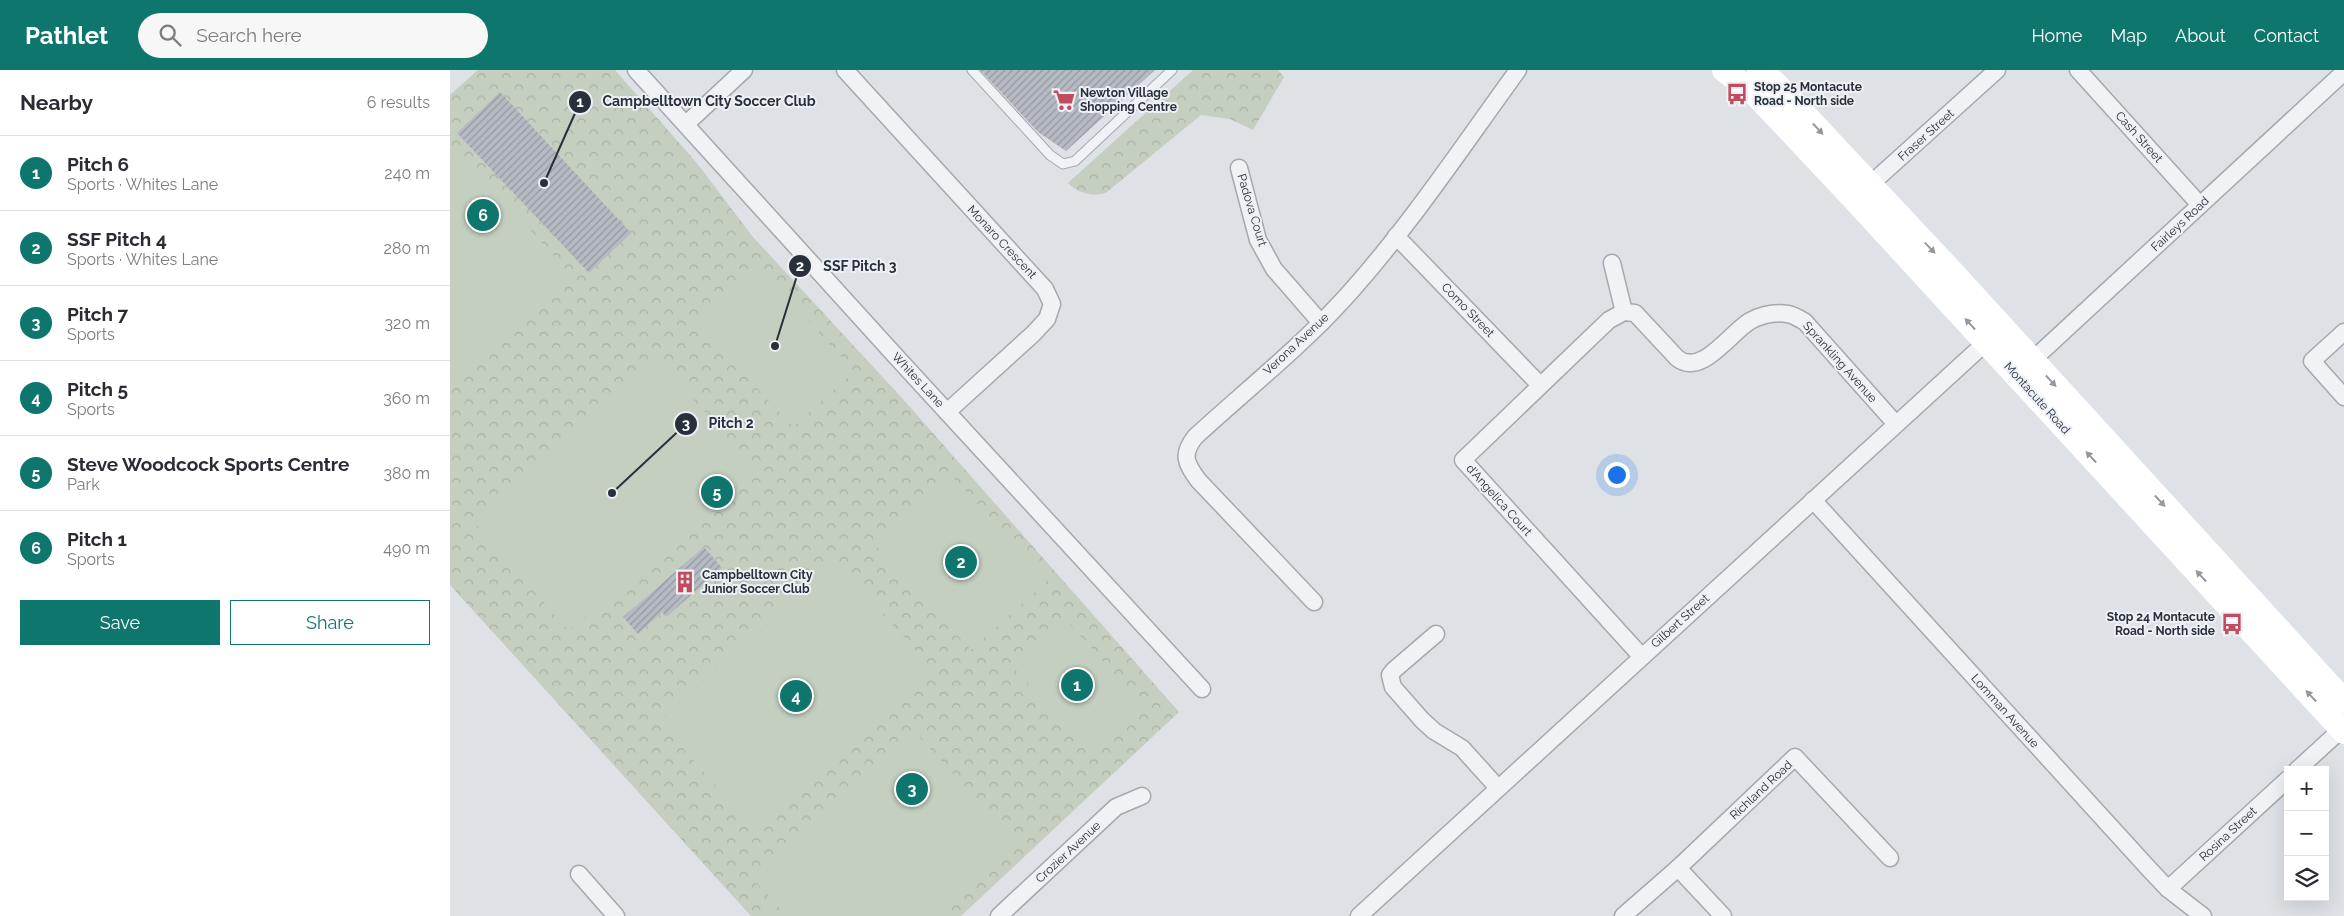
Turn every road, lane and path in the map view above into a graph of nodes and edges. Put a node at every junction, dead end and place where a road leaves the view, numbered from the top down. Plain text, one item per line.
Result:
1 (636, 70) edge
2 (744, 70) edge
3 (845, 70) edge
4 (972, 70) edge
5 (1172, 70) edge
6 (1518, 70) edge
7 (1724, 70) edge
8 (1759, 70) edge
9 (1997, 70) edge
10 (2078, 70) edge
11 (2344, 72) edge
12 (686, 124) junction
13 (1239, 168) dead end
14 (1862, 192) junction
15 (2200, 205) junction
16 (1396, 236) junction
17 (1612, 263) dead end
18 (1630, 312) junction
19 (1321, 323) junction
20 (2344, 332) edge
21 (1995, 335) junction
22 (2024, 368) junction
23 (1540, 385) junction
24 (2344, 397) edge
25 (947, 412) junction
26 (1895, 423) junction
27 (1813, 500) junction
28 (1314, 602) dead end
29 (1436, 634) dead end
30 (1642, 657) junction
31 (1202, 689) dead end
32 (2344, 701) edge
33 (2343, 729) edge
34 (2301, 766) edge
35 (2284, 782) edge
36 (1498, 788) junction
37 (1142, 796) dead end
38 (1890, 858) dead end
39 (1678, 868) junction
40 (579, 874) dead end
41 (2168, 889) junction
42 (616, 916) edge
43 (999, 916) edge
44 (1359, 916) edge
45 (1623, 916) edge
46 (1723, 916) edge
47 (2203, 916) edge

1 - 12 street, Whites Lane
2 - 12 street
3 - 25 street, Monaro Crescent
4 - 5 lane
6 - 16 street, Verona Avenue
7 - 14 main road, Montacute Road
8 -> 14 main road, Montacute Road
9 - 14 street, Fraser Street
10 - 15 street, Cash Street
11 - 15 street, Fairleys Road
12 - 25 street, Whites Lane
13 - 19 street, Padova Court
14 - 21 main road, Montacute Road
15 - 22 street, Fairleys Road
16 - 19 street, Verona Avenue
16 - 23 street, Como Street
17 - 18 street
18 - 23 street, d'Angelica Court
18 - 26 street, Sprankling Avenue
19 - 28 street, Verona Avenue
20 - 24 street
21 - 22 main road, Montacute Road
21 - 26 street, Gilbert Street
22 -> 32 main road, Montacute Road
33 -> 22 main road, Montacute Road
23 - 30 street, d'Angelica Court
25 - 31 street, Whites Lane
26 - 27 street, Gilbert Street
27 - 30 street, Gilbert Street
27 - 41 street, Lomman Avenue
29 - 36 street
30 - 36 street, Gilbert Street
33 - 34 street
35 - 41 street, Rosina Street
36 - 44 street, Gilbert Street
37 - 43 street, Crozier Avenue
38 - 39 street, Richland Road
39 - 45 street, Richland Road
39 - 46 street
40 - 42 street
41 - 47 street, Lomman Avenue

